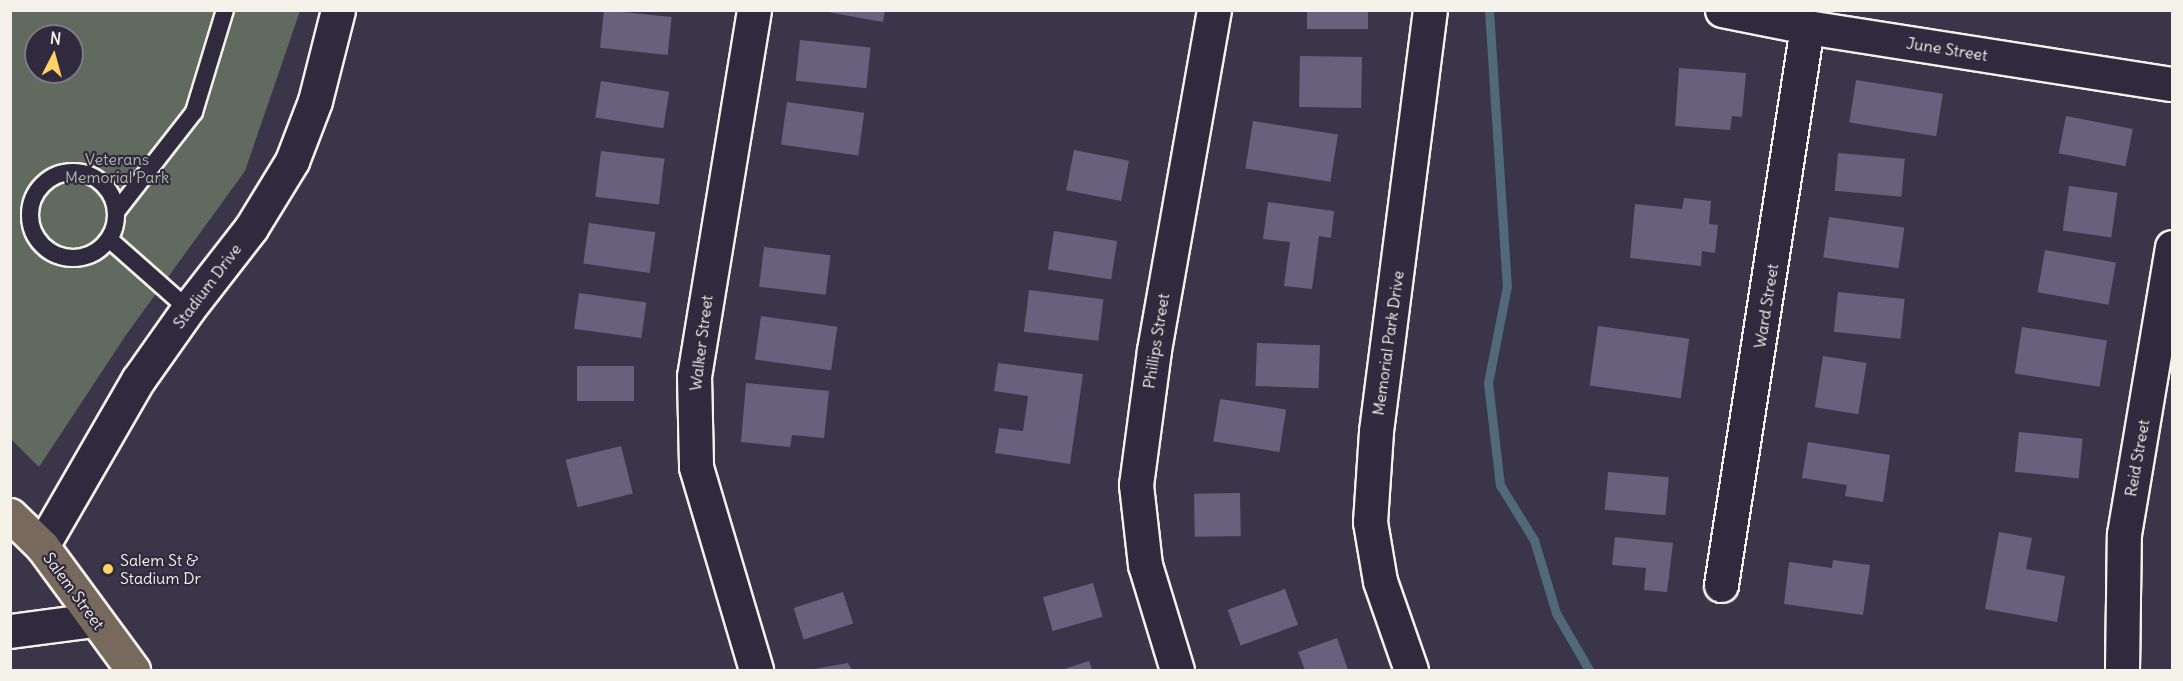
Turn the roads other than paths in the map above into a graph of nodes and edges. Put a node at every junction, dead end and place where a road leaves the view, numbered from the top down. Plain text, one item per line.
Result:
1 (225, 10) edge
2 (338, 10) edge
3 (754, 10) edge
4 (1214, 10) edge
5 (1430, 10) edge
6 (1722, 10) edge
7 (1807, 27) junction
8 (2172, 84) edge
9 (116, 212) junction
10 (109, 239) junction
11 (2172, 247) edge
12 (188, 309) junction
13 (10, 515) edge
14 (42, 546) junction
15 (1721, 585) dead end
16 (94, 620) junction
17 (10, 631) edge
18 (133, 670) edge
19 (756, 670) edge
20 (1177, 670) edge
21 (1411, 670) edge
22 (2122, 670) edge

1 - 9 lane
2 - 12 street, Stadium Drive
3 - 19 street, Walker Street
4 - 20 street, Phillips Street
5 - 21 street, Memorial Park Drive
6 - 7 street, June Street
7 - 8 street, June Street
7 - 15 street, Ward Street
9 - 10 lane
9 - 10 lane
10 - 12 lane
11 - 22 street, Reid Street
12 - 14 street, Stadium Drive
13 - 14 main road, Salem Street
14 - 16 main road, Salem Street
16 - 17 street
16 - 18 main road, Salem Street

